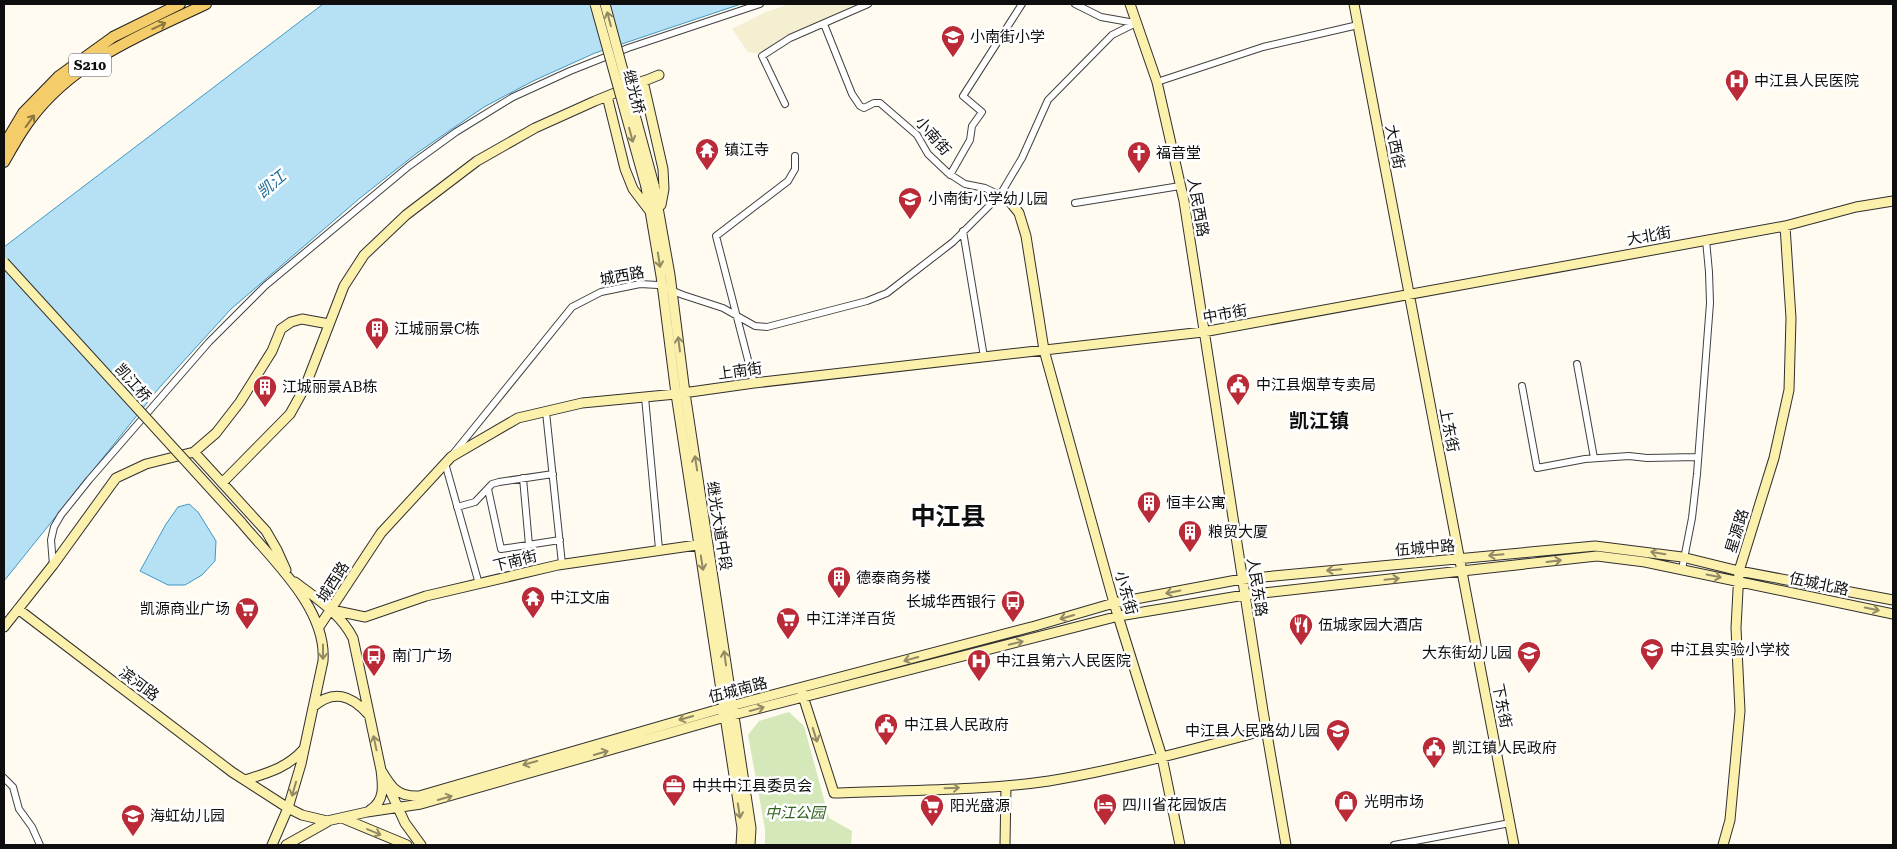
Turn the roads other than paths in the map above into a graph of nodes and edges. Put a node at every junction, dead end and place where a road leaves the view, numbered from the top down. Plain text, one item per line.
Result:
1 (179, 4) edge
2 (206, 4) edge
3 (595, 4) edge
4 (605, 4) edge
5 (760, 4) edge
6 (868, 4) edge
7 (1022, 4) edge
8 (1075, 4) edge
9 (1130, 4) edge
10 (1354, 4) edge
11 (1136, 23) junction
12 (824, 24) junction
13 (1358, 25) junction
14 (659, 75) dead end
15 (643, 81) junction
16 (1157, 82) junction
17 (607, 96) junction
18 (785, 104) dead end
19 (4, 145) edge
20 (795, 156) dead end
21 (4, 162) edge
22 (950, 174) junction
23 (650, 186) junction
24 (1180, 186) junction
25 (1000, 195) junction
26 (1893, 201) edge
27 (1075, 203) dead end
28 (656, 211) junction
29 (1785, 226) junction
30 (963, 231) junction
31 (1706, 240) junction
32 (4, 262) edge
33 (662, 287) junction
34 (672, 291) junction
35 (1409, 294) junction
36 (738, 317) junction
37 (329, 324) junction
38 (1203, 332) junction
39 (1044, 350) junction
40 (984, 357) junction
41 (1577, 364) dead end
42 (754, 383) junction
43 (1522, 386) dead end
44 (681, 393) junction
45 (645, 397) junction
46 (546, 412) junction
47 (194, 452) junction
48 (1698, 457) junction
49 (1594, 458) junction
50 (448, 460) junction
51 (552, 474) junction
52 (523, 478) junction
53 (222, 483) junction
54 (488, 489) junction
55 (457, 507) junction
56 (560, 540) junction
57 (704, 544) junction
58 (529, 545) junction
59 (659, 549) junction
60 (1460, 558) junction
61 (1684, 558) junction
62 (562, 564) junction
63 (53, 565) junction
64 (1682, 570) junction
65 (1463, 571) junction
66 (1739, 576) junction
67 (288, 577) junction
68 (1242, 579) junction
69 (479, 584) junction
70 (1244, 595) junction
71 (1893, 600) edge
72 (1114, 603) junction
73 (18, 609) junction
74 (332, 610) junction
75 (1893, 614) edge
76 (1118, 616) junction
77 (4, 627) edge
78 (319, 627) junction
79 (800, 688) junction
80 (803, 698) junction
81 (313, 708) junction
82 (729, 712) junction
83 (370, 716) junction
84 (1266, 730) junction
85 (304, 749) junction
86 (1162, 757) junction
87 (381, 770) junction
88 (4, 778) edge
89 (245, 780) junction
90 (1006, 786) junction
91 (397, 807) junction
92 (288, 808) junction
93 (367, 812) junction
94 (342, 818) junction
95 (327, 821) junction
96 (1510, 823) junction
97 (40, 845) edge
98 (272, 845) edge
99 (286, 845) edge
100 (407, 845) edge
101 (421, 845) edge
102 (741, 845) edge
103 (750, 845) edge
104 (1005, 845) edge
105 (1180, 845) edge
106 (1286, 845) edge
107 (1394, 845) edge
108 (1514, 845) edge
109 (1724, 845) edge

1 - 19 main road, S210
21 -> 2 main road, S210
3 -> 23 street, 继光桥, bridge
23 -> 4 street, 继光桥, bridge
5 - 63 street
6 - 12 street
7 - 22 street
8 - 11 street
9 - 11 street, 人民西路
10 - 13 street, 大西街
11 - 16 street, 人民西路
11 - 25 street, 城西路
12 - 18 street
12 - 22 street, 小南街
13 - 16 street
13 - 35 street, 大西街
14 - 15 street
15 - 17 street
15 - 28 street
16 - 24 street, 人民西路
17 - 28 street
17 - 37 street
20 - 36 street
22 - 25 street, 小南街
23 - 28 street
24 - 27 street
24 - 38 street, 人民西路
25 - 30 street, 城西路
25 - 39 street, 小南街
26 - 29 street, 大北街
28 -> 33 street, 继光大道中段
28 - 34 street, 继光大道中段
29 - 31 street, 大北街
29 - 66 street, 星源路
30 - 36 street, 城西路
30 - 40 street
31 - 35 street, 大北街
31 - 48 street
32 - 67 street, 凯江桥, bridge
33 - 34 street, 城西路
33 - 44 street, 继光大道中段
33 - 50 street, 城西路
34 - 36 street, 城西路
44 -> 34 street, 继光大道中段
35 - 38 street, 中市街
35 - 60 street, 上东街
36 - 42 street
37 - 47 street
37 - 53 street
38 - 39 street, 中市街
38 - 68 street, 人民东路
39 - 40 street, 上南街
39 - 72 street, 小东街
40 - 42 street, 上南街
41 - 49 street
42 - 44 street, 上南街
43 - 49 street
44 - 45 street, 上南街
44 - 57 street, 继光大道中段
45 - 46 street, 上南街
45 - 59 street
46 - 50 street, 上南街
46 - 51 street
47 - 53 street
47 - 63 street
48 - 49 street
48 - 61 street
50 - 55 street
50 - 74 street, 城西路
51 - 52 street
51 - 56 street
52 - 54 street
52 - 58 street
53 - 67 street
54 - 55 street
54 - 58 street
55 - 69 street
56 - 58 street
56 - 62 street
57 - 59 street, 下南街
57 - 82 street, 继光大道中段
59 - 62 street, 下南街
61 -> 60 street, 伍城中路
60 - 65 street, 上东街
60 -> 68 street, 伍城中路
61 - 64 street
61 - 66 street, 伍城中路
62 - 69 street, 下南街
63 - 73 street
65 -> 64 street, 伍城中路
64 -> 66 street, 伍城中路
70 -> 65 street, 伍城中路
65 - 96 street, 下东街
66 - 71 street, 伍城北路
66 -> 75 street, 伍城北路
66 - 109 street, 星源路
67 - 74 street
67 - 78 street
68 - 70 street, 人民东路
68 -> 72 street, 伍城中路
69 - 74 street, 下南街
70 - 76 street, 伍城中路
70 - 84 street, 人民东路
72 - 76 street, 小东街
72 -> 79 street, 伍城南路
73 - 77 street
73 - 89 street, 滨河路
74 - 78 street, 城西路
74 - 83 street
80 -> 76 street, 伍城南路
76 - 86 street, 小东街
78 -> 81 street
79 - 80 street
79 - 82 street, 伍城南路
82 -> 80 street, 伍城南路
80 -> 90 street
81 - 83 street
81 - 85 street
82 -> 87 street, 伍城南路
91 -> 82 street, 伍城南路
82 -> 102 street, 继光大道中段
82 - 103 street, 继光大道中段
87 -> 83 street
84 - 86 street
84 - 106 street, 人民东路
85 - 89 street
85 -> 92 street
86 - 90 street
86 - 105 street, 小东街
87 - 91 street
87 - 93 street
88 - 97 street
89 - 92 street, 滨河路
90 - 104 street
91 - 93 street, 伍城南路
91 - 101 street
92 - 95 street, 滨河路
92 - 98 street
93 - 94 street, 伍城南路
94 - 95 street, 伍城南路
94 -> 100 street
95 - 99 street
96 - 107 street
96 - 108 street, 下东街

